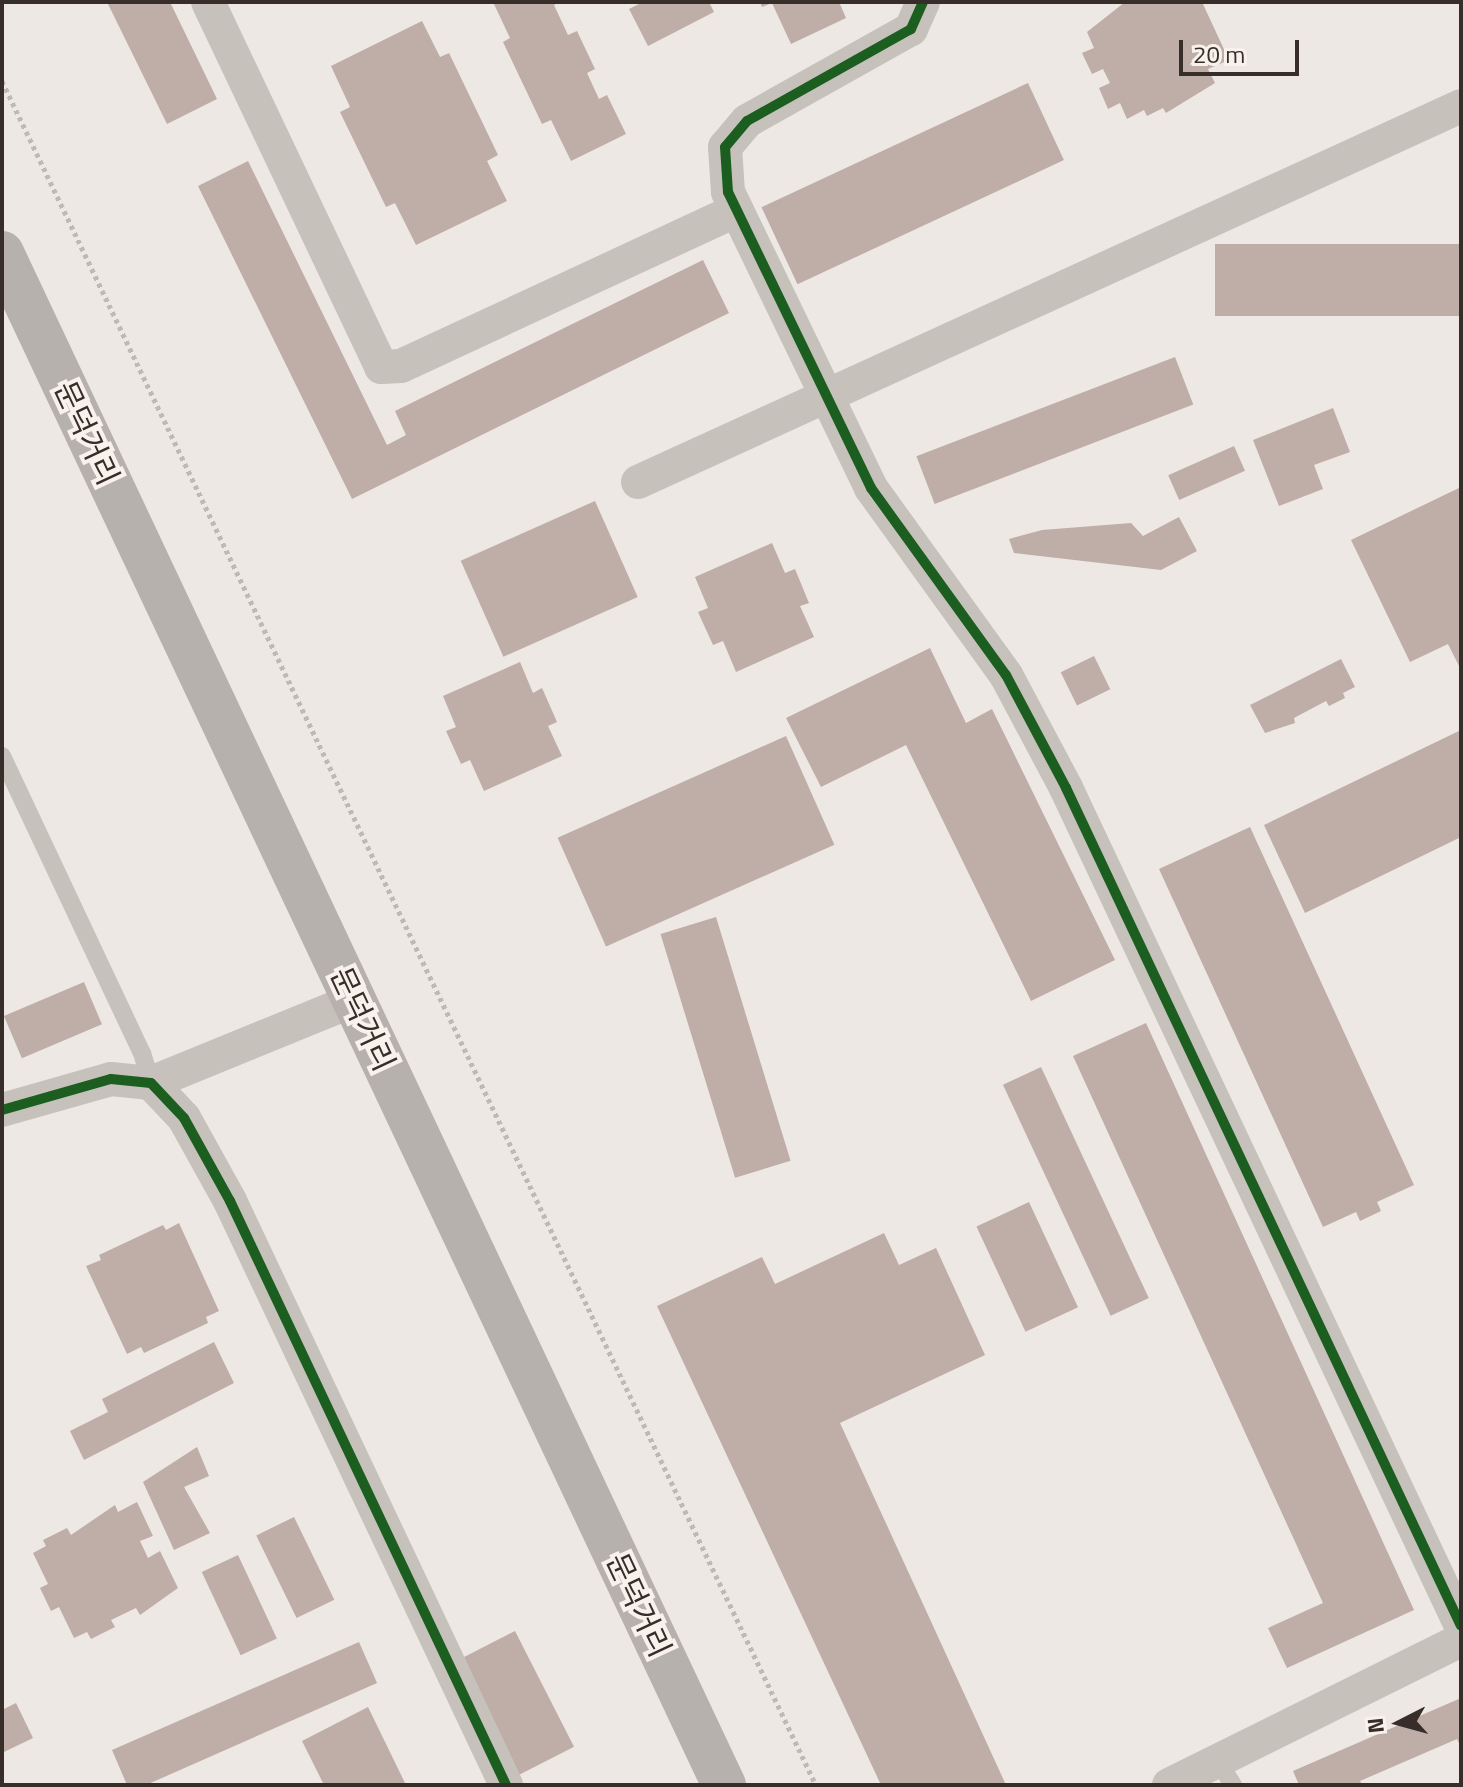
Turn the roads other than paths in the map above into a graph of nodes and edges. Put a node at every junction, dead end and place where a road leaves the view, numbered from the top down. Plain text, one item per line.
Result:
1 (208, 2) edge
2 (923, 2) edge
3 (1461, 106) edge
4 (737, 210) junction
5 (2, 253) edge
6 (828, 395) junction
7 (638, 482) dead end
8 (2, 756) edge
9 (354, 1000) junction
10 (151, 1083) junction
11 (2, 1110) edge
12 (1461, 1626) edge
13 (1461, 1640) edge
14 (1226, 1773) edge
15 (506, 1785) edge
16 (724, 1785) edge
17 (1169, 1785) edge

1 - 4 street
2 - 4 street
3 - 6 street
4 - 6 street
5 - 9 main road, 문덕거리
6 - 7 street
6 - 12 street
8 - 10 lane
9 - 10 street
9 - 16 main road, 문덕거리
10 - 11 street
10 - 15 street
13 - 14 street
14 - 17 street

